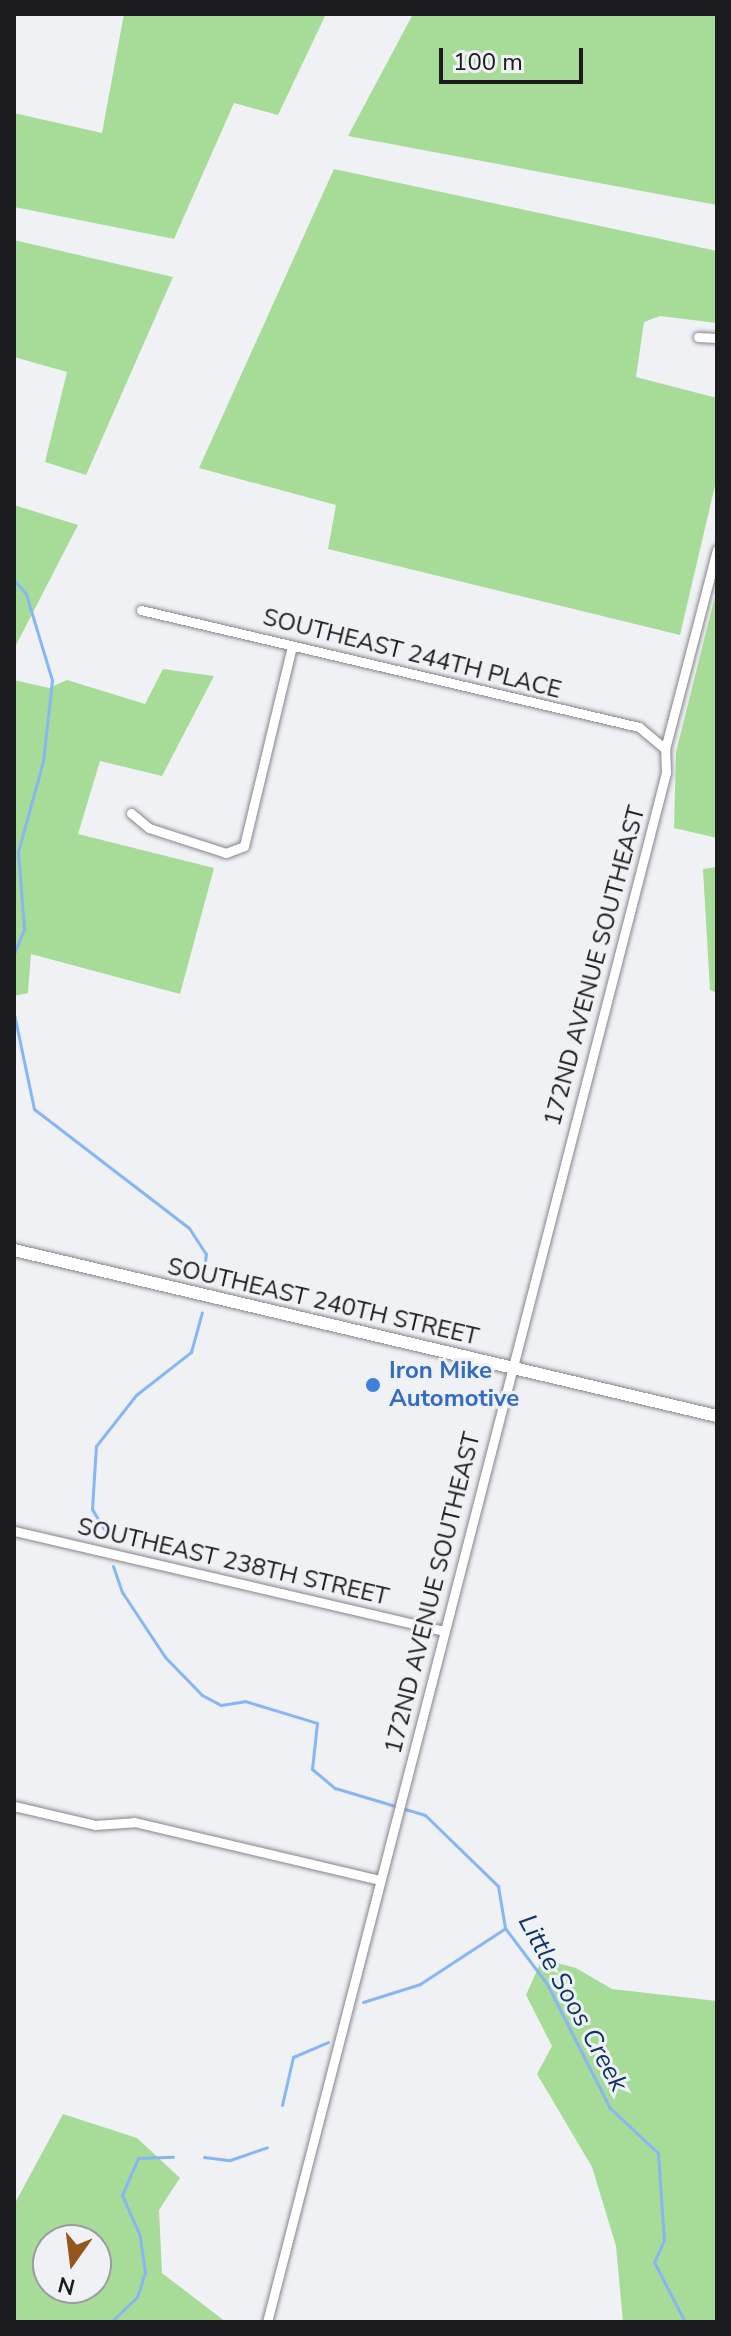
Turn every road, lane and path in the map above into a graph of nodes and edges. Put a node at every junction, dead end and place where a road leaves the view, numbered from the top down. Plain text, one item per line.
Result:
1 (698, 337) dead end
2 (717, 338) edge
3 (717, 550) edge
4 (141, 610) dead end
5 (292, 646) junction
6 (665, 749) junction
7 (131, 813) dead end
8 (14, 1250) edge
9 (511, 1369) junction
10 (717, 1416) edge
11 (14, 1531) edge
12 (443, 1631) junction
13 (14, 1806) edge
14 (380, 1880) junction
15 (267, 2322) edge

1 - 2 street
3 - 6 street, 172ND AVENUE SOUTHEAST
4 - 5 street, SOUTHEAST 244TH PLACE
5 - 6 street, SOUTHEAST 244TH PLACE
5 - 7 street
6 - 9 street, 172ND AVENUE SOUTHEAST
8 - 9 main road, SOUTHEAST 240TH STREET
9 - 10 main road, SOUTHEAST 240TH STREET
9 - 12 street, 172ND AVENUE SOUTHEAST
11 - 12 street, SOUTHEAST 238TH STREET
12 - 14 street, 172ND AVENUE SOUTHEAST
13 - 14 street
14 - 15 street, 172ND AVENUE SOUTHEAST

